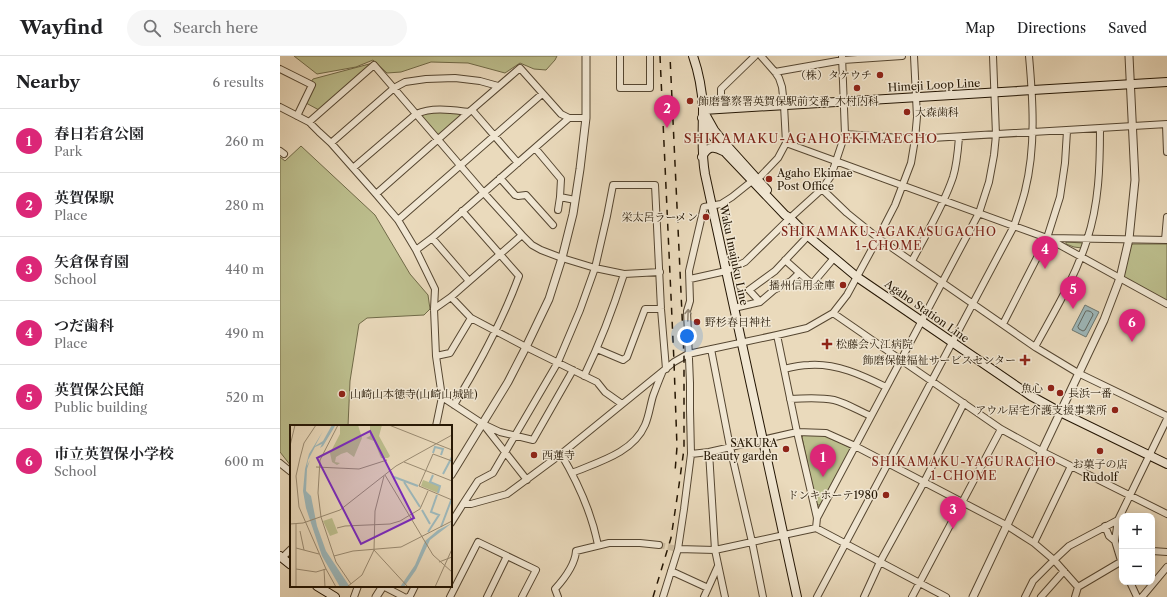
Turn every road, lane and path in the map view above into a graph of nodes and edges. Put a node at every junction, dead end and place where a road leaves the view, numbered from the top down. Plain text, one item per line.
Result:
1 (586, 56) edge
2 (620, 56) edge
3 (650, 56) edge
4 (693, 56) edge
5 (755, 56) edge
6 (761, 56) edge
7 (902, 56) edge
8 (914, 56) edge
9 (993, 56) edge
10 (1029, 56) edge
11 (1129, 56) edge
12 (879, 57) edge
13 (842, 58) edge
14 (280, 69) edge
15 (775, 72) junction
16 (1167, 82) edge
17 (1131, 84) junction
18 (498, 86) junction
19 (394, 88) junction
20 (1032, 90) junction
21 (994, 93) junction
22 (542, 94) junction
23 (916, 97) junction
24 (844, 101) junction
25 (784, 105) junction
26 (280, 107) edge
27 (721, 108) junction
28 (470, 111) junction
29 (416, 114) junction
30 (702, 114) junction
31 (297, 116) junction
32 (569, 118) junction
33 (586, 118) junction
34 (309, 122) junction
35 (1166, 124) edge
36 (1133, 126) junction
37 (1100, 129) junction
38 (1067, 130) junction
39 (1032, 132) junction
40 (845, 134) junction
41 (996, 134) junction
42 (494, 135) junction
43 (959, 137) junction
44 (915, 139) junction
45 (438, 140) junction
46 (331, 143) junction
47 (786, 143) junction
48 (535, 148) junction
49 (724, 151) junction
50 (1167, 152) edge
51 (702, 158) junction
52 (836, 160) junction
53 (518, 163) junction
54 (461, 165) junction
55 (354, 168) junction
56 (500, 178) junction
57 (755, 180) junction
58 (903, 185) junction
59 (822, 189) junction
60 (484, 192) junction
61 (376, 194) junction
62 (560, 197) junction
63 (575, 200) junction
64 (944, 200) junction
65 (712, 206) junction
66 (558, 210) dead end
67 (462, 211) junction
68 (979, 213) junction
69 (1167, 217) edge
70 (790, 218) junction
71 (398, 220) junction
72 (553, 225) dead end
73 (1014, 226) junction
74 (522, 235) junction
75 (808, 236) junction
76 (432, 238) junction
77 (878, 238) junction
78 (1047, 238) junction
79 (1087, 239) junction
80 (1129, 240) junction
81 (1166, 240) edge
82 (416, 250) junction
83 (500, 254) junction
84 (1081, 256) junction
85 (562, 258) junction
86 (834, 258) junction
87 (785, 260) junction
88 (912, 261) junction
89 (595, 268) junction
90 (726, 271) junction
91 (660, 272) junction
92 (799, 273) junction
93 (624, 274) junction
94 (858, 276) junction
95 (1120, 278) junction
96 (690, 279) junction
97 (469, 281) junction
98 (942, 283) junction
99 (451, 297) junction
100 (760, 302) junction
101 (972, 304) junction
102 (1167, 304) edge
103 (734, 308) junction
104 (434, 309) junction
105 (661, 309) junction
106 (834, 313) junction
107 (471, 318) junction
108 (922, 321) junction
109 (1003, 324) junction
110 (496, 332) junction
111 (777, 335) junction
112 (952, 342) junction
113 (741, 343) junction
114 (526, 347) junction
115 (1035, 347) junction
116 (710, 349) junction
117 (597, 350) junction
118 (688, 354) junction
119 (436, 356) junction
120 (901, 360) junction
121 (558, 362) junction
122 (784, 369) junction
123 (573, 370) junction
124 (664, 370) junction
125 (1078, 372) junction
126 (584, 376) junction
127 (932, 380) junction
128 (886, 387) junction
129 (442, 397) junction
130 (790, 399) junction
131 (964, 403) junction
132 (622, 404) junction
133 (454, 405) junction
134 (1060, 412) junction
135 (870, 416) junction
136 (1167, 416) edge
137 (1167, 419) edge
138 (483, 424) junction
139 (434, 425) edge
140 (1001, 429) junction
141 (797, 432) junction
142 (515, 436) junction
143 (762, 440) junction
144 (855, 446) junction
145 (730, 448) junction
146 (505, 451) junction
147 (1041, 451) junction
148 (709, 452) junction
149 (561, 454) junction
150 (691, 454) junction
151 (1149, 456) junction
152 (280, 463) edge
153 (888, 463) junction
154 (1167, 464) edge
155 (1071, 466) junction
156 (290, 471) edge
157 (452, 473) edge
158 (572, 473) junction
159 (527, 480) junction
160 (924, 482) junction
161 (1130, 495) junction
162 (962, 502) junction
163 (463, 504) junction
164 (1167, 514) edge
165 (817, 518) junction
166 (1118, 520) junction
167 (452, 521) edge
168 (1006, 525) junction
169 (1105, 526) junction
170 (816, 528) junction
171 (783, 534) junction
172 (1115, 541) junction
173 (752, 542) junction
174 (1034, 543) junction
175 (846, 544) junction
176 (598, 545) junction
177 (659, 545) tunnel mouth
178 (678, 549) junction
179 (714, 550) junction
180 (290, 551) edge
181 (1155, 551) edge
182 (1167, 552) edge
183 (1119, 553) edge
184 (507, 556) junction
185 (281, 557) edge
186 (1054, 560) junction
187 (880, 562) junction
188 (290, 564) edge
189 (1119, 564) edge
190 (718, 566) junction
191 (1167, 567) edge
192 (671, 571) junction
193 (1064, 571) junction
194 (919, 583) junction
195 (1131, 585) edge
196 (319, 587) edge
197 (358, 587) edge
198 (382, 587) edge
199 (385, 587) edge
200 (414, 587) edge
201 (1078, 587) junction
202 (708, 588) junction
203 (335, 597) edge
204 (354, 597) edge
205 (376, 597) edge
206 (404, 597) edge
207 (408, 597) edge
208 (450, 597) edge
209 (486, 597) edge
210 (522, 597) edge
211 (558, 597) edge
212 (663, 597) edge
213 (704, 597) edge
214 (725, 597) edge
215 (763, 597) edge
216 (797, 597) edge
217 (817, 597) edge
218 (864, 597) edge
219 (912, 597) edge
220 (946, 597) edge
221 (973, 597) edge
222 (1025, 597) edge
223 (1041, 597) edge
224 (1075, 597) edge
225 (1137, 597) edge
226 (1142, 597) edge

1 - 33 street
2 - 3 street
4 - 30 main road, Waku Imajuku Line
5 - 27 street
6 - 15 street
7 - 12 street
8 - 23 street
9 - 21 street
10 - 20 street
11 - 17 street
12 - 13 street
13 - 15 street
13 - 24 street
14 - 31 street
15 - 25 street
16 - 17 main road, Himeji Loop Line
17 - 20 main road, Himeji Loop Line
17 - 36 street
18 - 19 street
18 - 22 street
18 - 28 street
19 - 29 street
19 - 34 street
19 - 46 street
20 - 21 main road, Himeji Loop Line
20 - 39 street
21 - 23 main road, Himeji Loop Line
21 - 41 street
22 - 32 street
22 - 42 street
23 - 24 main road, Himeji Loop Line
23 - 44 street
24 - 25 main road, Himeji Loop Line
24 - 40 street
25 - 27 main road, Himeji Loop Line
25 - 47 street
26 - 31 street
27 - 30 main road, Himeji Loop Line
28 - 29 street
28 - 42 street
28 - 45 street
29 - 45 street
29 - 55 street
30 - 49 main road, Agaho Station Line
30 - 51 main road, Waku Imajuku Line
30 - 57 main road, Agaho Station Line
31 - 34 street
32 - 33 street
32 - 48 street
33 - 63 street
34 - 46 street
35 - 36 street
35 - 50 street
36 - 37 street
36 - 80 street
37 - 38 street
37 - 79 street
38 - 39 street
38 - 78 street
39 - 41 street
39 - 73 street
40 - 44 street
40 - 52 street
41 - 43 street
41 - 68 street
42 - 53 street
42 - 54 street
43 - 44 street
43 - 64 street
44 - 58 street
45 - 54 street
45 - 61 street
46 - 55 street
47 - 52 street
47 - 57 street
48 - 53 street
48 - 62 street
49 - 51 main road
49 - 57 main road, Agaho Station Line
51 - 65 main road, Waku Imajuku Line
52 - 58 street
52 - 59 street
53 - 56 street
54 - 60 street
54 - 71 street
55 - 61 street
56 - 60 street
56 - 72 street
57 - 65 street
57 - 70 main road, Agaho Station Line
58 - 64 street
58 - 77 street
59 - 70 street
59 - 77 street
60 - 67 street
60 - 74 street
61 - 71 street
62 - 63 street
62 - 66 street
63 - 85 street
64 - 68 street
64 - 88 street
65 - 90 main road, Waku Imajuku Line
65 - 96 street
67 - 76 street
67 - 83 street
68 - 73 street
68 - 98 street
69 - 81 street
70 - 75 main road, Agaho Station Line
70 - 90 street
71 - 82 street
73 - 78 street
73 - 101 street
74 - 83 street
74 - 85 street
75 - 86 main road, Agaho Station Line
75 - 87 street
76 - 82 street
76 - 97 street
77 - 88 street
77 - 94 street
78 - 79 street
78 - 84 street
78 - 109 street
79 - 80 street
79 - 84 street
80 - 81 street
80 - 95 street
82 - 104 street
83 - 97 street
83 - 110 street
84 - 95 street
84 - 115 street
85 - 89 street
85 - 114 street
86 - 92 street
86 - 94 main road, Agaho Station Line
87 - 92 street
87 - 100 street
88 - 98 street
89 - 91 street
89 - 93 street
89 - 121 street
90 - 96 street
90 - 103 main road, Waku Imajuku Line
91 - 93 street
91 - 105 street
92 - 100 street
93 - 117 street
94 - 106 street
94 - 108 main road, Agaho Station Line
95 - 102 street
95 - 125 street
118 -> 96 street
97 - 99 street
98 - 101 street
98 - 108 street
99 - 104 street
99 - 107 street
100 - 103 street
101 - 109 street
101 - 112 street
103 - 113 main road, Waku Imajuku Line
104 - 119 street
105 - 117 street
105 - 124 street
106 - 111 street
106 - 120 street
107 - 110 street
107 - 119 street
108 - 112 main road, Agaho Station Line
108 - 120 street
109 - 115 street
110 - 114 street
110 - 133 street
111 - 113 street
111 - 122 street
112 - 127 street
112 - 134 main road, Agaho Station Line
113 - 116 street
113 - 143 main road, Waku Imajuku Line
114 - 121 street
114 - 138 street
115 - 125 street
116 - 118 street
116 - 145 street
117 - 126 street
118 - 124 street
118 - 150 street
119 - 129 street
120 - 127 street
120 - 128 street
121 - 123 street
121 - 142 street
122 - 128 street
122 - 130 street
123 - 126 street
123 - 142 street
124 - 132 street
124 - 158 street
125 - 134 street
125 - 136 street
126 - 132 street
127 - 131 street
127 - 153 street
128 - 135 street
129 - 133 street
129 - 139 street
130 - 135 street
130 - 141 street
131 - 140 street
131 - 160 street
132 - 149 street
133 - 138 street
134 - 147 street
134 - 151 main road, Agaho Station Line
135 - 144 street
137 - 151 street
138 - 142 street
138 - 146 street
138 - 157 street
140 - 147 street
140 - 162 street
141 - 143 street
141 - 144 street
141 - 165 street
142 - 146 street
143 - 145 street
143 - 171 main road, Waku Imajuku Line
144 - 153 street
144 - 165 street
145 - 148 street
145 - 173 street
146 - 159 street
146 - 163 street
147 - 155 street
147 - 168 street
148 - 150 street
148 - 179 street
149 - 158 street
149 - 159 street
150 - 178 street
151 - 154 main road, Agaho Station Line
151 - 161 street
152 - 156 street
153 - 160 street
153 - 175 street
155 - 161 street
155 - 174 street
158 - 176 street
159 - 163 street
160 - 162 street
160 - 187 street
161 - 164 street
161 - 166 street
162 - 168 street
162 - 194 street
163 - 167 street
165 - 170 street
166 - 169 street
166 - 172 street
168 - 174 street
168 - 221 street
169 - 172 street
169 - 186 street
170 - 171 street
170 - 175 street
171 - 173 street
171 - 216 main road, Waku Imajuku Line
172 - 183 street
173 - 179 street
173 - 215 street
174 - 186 street
175 - 187 street
175 - 217 street
176 - 177 street
176 - 211 street
178 - 179 street
178 - 192 street
179 - 190 street
180 - 185 street
181 - 182 street
184 - 208 street
184 - 209 street
184 - 210 street
185 - 188 main road
186 - 193 street
186 - 222 street
187 - 194 street
187 - 218 street
189 - 201 street
190 - 202 street
190 - 214 street
191 - 226 street
192 - 202 street
192 - 212 street
193 - 201 street
193 - 223 street
194 - 219 street
194 - 220 street
195 - 225 street
196 - 203 main road
197 - 204 street
198 - 205 street
199 - 206 street
200 - 207 street
201 - 224 street
202 - 213 street

